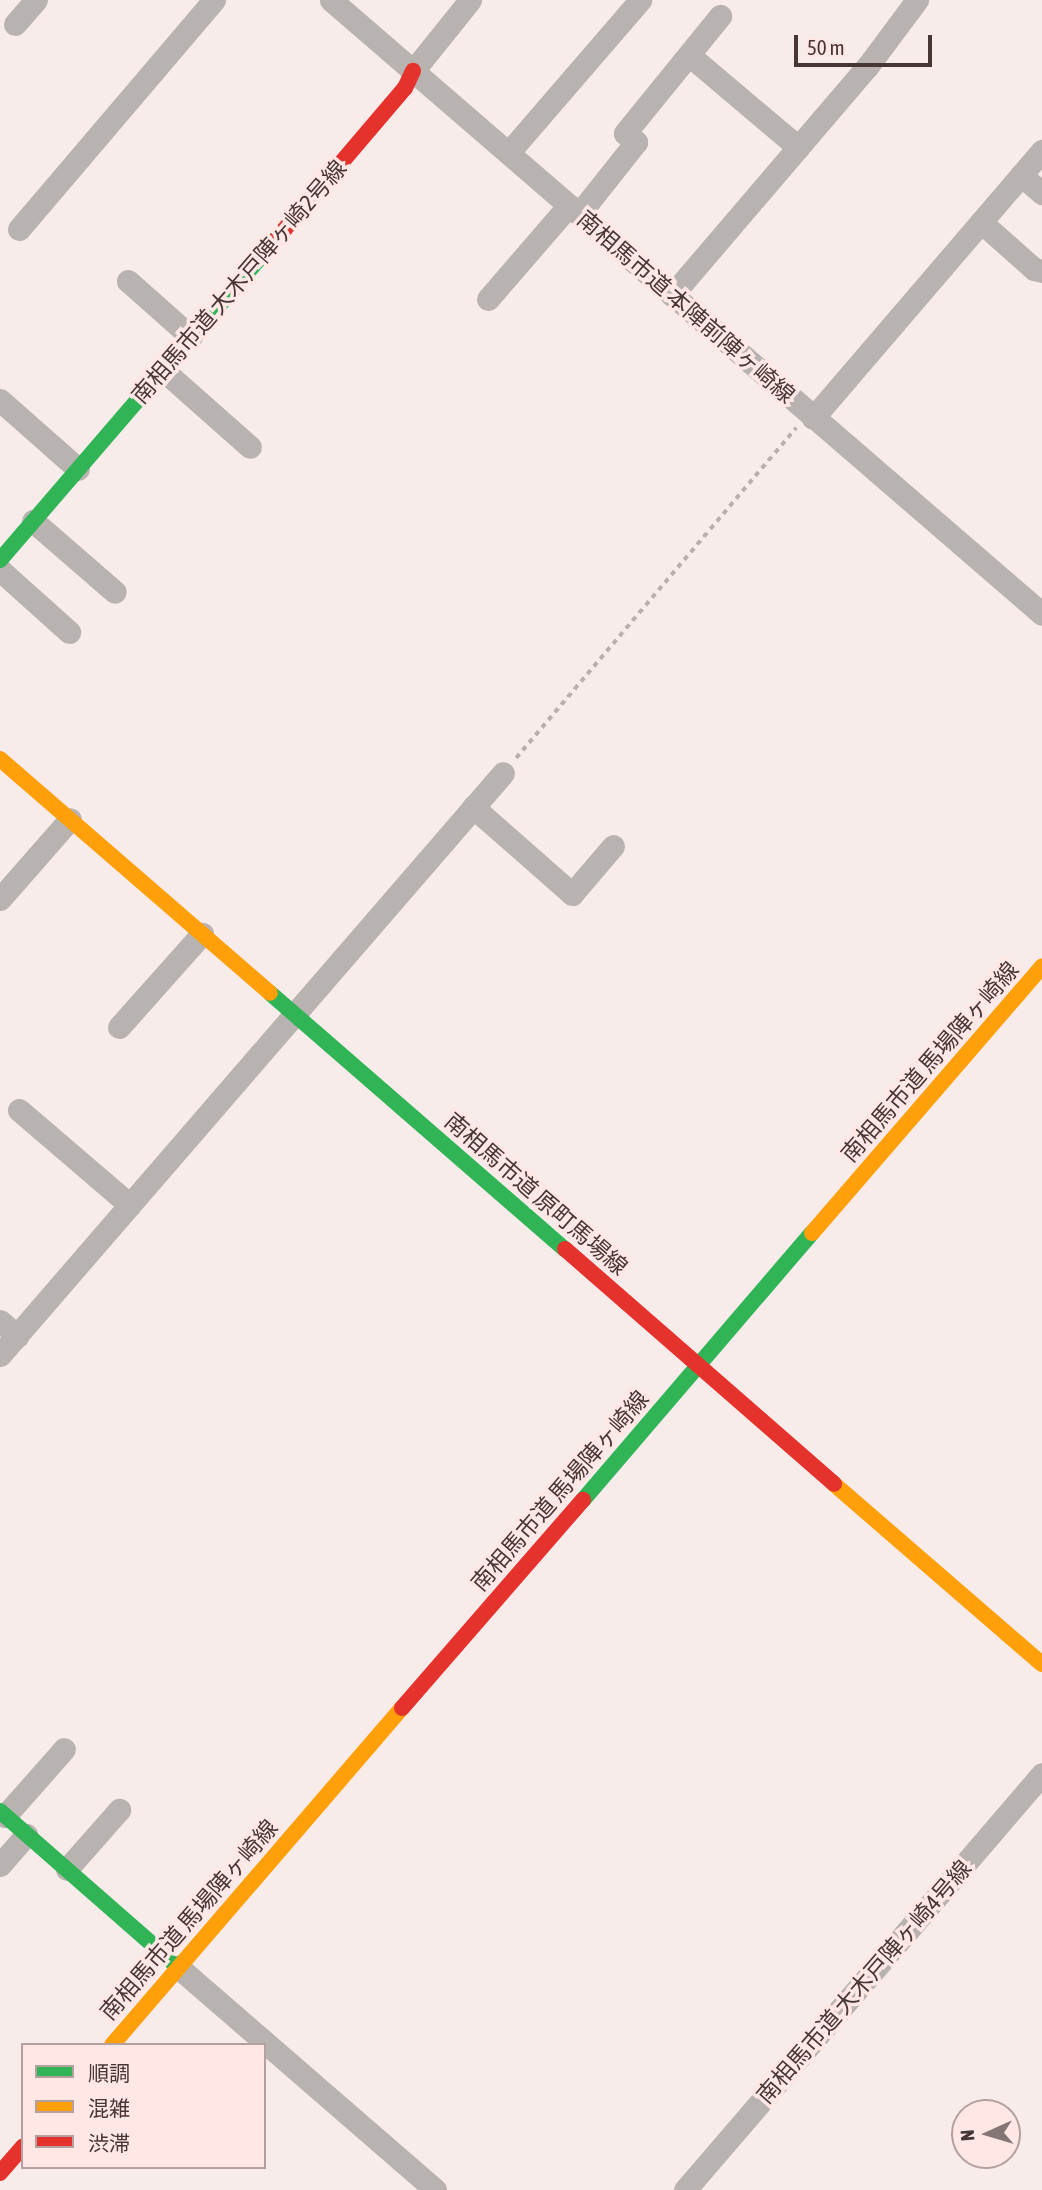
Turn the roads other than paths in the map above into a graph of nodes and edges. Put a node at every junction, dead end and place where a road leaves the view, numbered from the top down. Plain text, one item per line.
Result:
1 (36, 0) edge
2 (214, 0) edge
3 (331, 0) edge
4 (470, 0) edge
5 (640, 0) edge
6 (917, 0) edge
7 (720, 16) dead end
8 (15, 24) dead end
9 (689, 55) junction
10 (413, 71) junction
11 (798, 147) junction
12 (1042, 151) edge
13 (509, 152) junction
14 (1021, 175) junction
15 (1042, 193) edge
16 (574, 209) junction
17 (981, 222) junction
18 (19, 229) dead end
19 (1042, 271) edge
20 (128, 281) dead end
21 (672, 295) junction
22 (488, 299) dead end
23 (191, 337) junction
24 (163, 370) junction
25 (0, 400) edge
26 (813, 418) junction
27 (250, 447) dead end
28 (78, 468) junction
29 (33, 521) junction
30 (0, 561) edge
31 (114, 592) dead end
32 (1042, 614) edge
33 (69, 632) dead end
34 (0, 759) edge
35 (503, 773) road end
36 (473, 807) junction
37 (70, 819) junction
38 (613, 846) dead end
39 (0, 899) edge
40 (202, 934) junction
41 (1042, 967) edge
42 (295, 1015) junction
43 (119, 1027) dead end
44 (19, 1110) dead end
45 (130, 1205) junction
46 (8, 1328) edge
47 (0, 1355) edge
48 (699, 1365) junction
49 (1042, 1664) edge
50 (64, 1749) dead end
51 (1042, 1774) edge
52 (119, 1810) dead end
53 (3, 1814) edge
54 (26, 1835) junction
55 (0, 1865) edge
56 (67, 1869) junction
57 (178, 1967) junction
58 (114, 2043) edge
59 (266, 2043) edge
60 (266, 2043) edge
61 (21, 2149) edge
62 (0, 2173) edge
63 (435, 2190) edge
64 (685, 2190) edge

1 - 8 street
2 - 18 street
3 - 10 street, 南相馬市道 本陣前陣ヶ崎線
4 - 10 street, 南相馬市道 大木戸陣ヶ崎2号線
5 - 13 street
6 - 11 street
7 - 9 street
9 - 11 street
9 - 16 street
10 - 13 street, 南相馬市道 本陣前陣ヶ崎線
10 - 23 street, 南相馬市道 大木戸陣ヶ崎2号線
11 - 21 street
12 - 14 street
13 - 16 street, 南相馬市道 本陣前陣ヶ崎線
14 - 15 street
14 - 17 street
16 - 21 street, 南相馬市道 本陣前陣ヶ崎線
16 - 22 street
17 - 19 street
17 - 26 street
20 - 23 street
21 - 26 street, 南相馬市道 本陣前陣ヶ崎線
23 - 24 street, 南相馬市道 大木戸陣ヶ崎2号線
24 - 27 street
24 - 28 street, 南相馬市道 大木戸陣ヶ崎2号線
25 - 28 street
26 - 32 street, 南相馬市道 本陣前陣ヶ崎線
28 - 29 street, 南相馬市道 大木戸陣ヶ崎2号線
29 - 30 street, 南相馬市道 大木戸陣ヶ崎2号線
29 - 31 street
30 - 33 street
34 - 37 street, 南相馬市道 原町馬場線
35 - 36 street
36 - 38 street
36 - 42 street
37 - 39 street
37 - 40 street, 南相馬市道 原町馬場線
40 - 42 street, 南相馬市道 原町馬場線
40 - 43 street
41 - 48 street, 南相馬市道 馬場陣ヶ崎線
42 - 45 street
42 - 48 street, 南相馬市道 原町馬場線
44 - 45 street
45 - 46 street
46 - 47 street
48 - 49 street, 南相馬市道 原町馬場線
48 - 57 street, 南相馬市道 馬場陣ヶ崎線
50 - 53 street
51 - 64 street, 南相馬市道 大木戸陣ヶ崎4号線
52 - 56 street
53 - 54 street
54 - 55 street
54 - 56 street
56 - 57 street
57 - 58 street, 南相馬市道 馬場陣ヶ崎線
57 - 60 street
59 - 63 street
61 - 62 street

